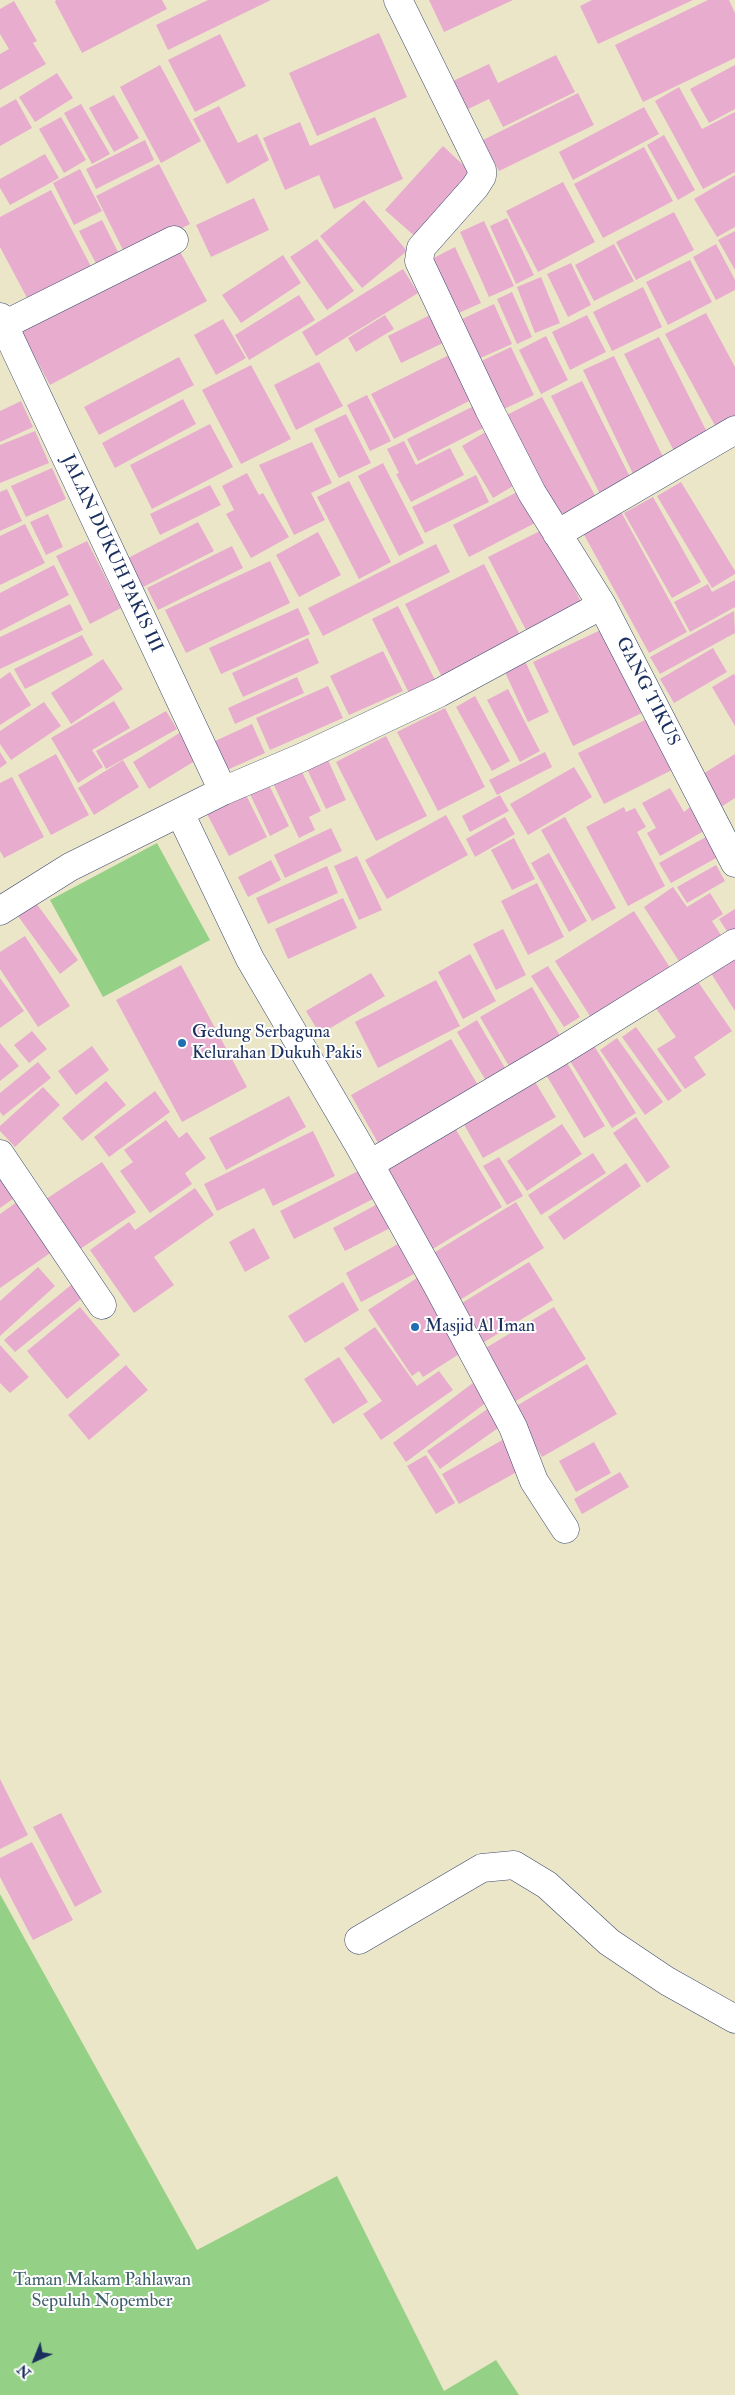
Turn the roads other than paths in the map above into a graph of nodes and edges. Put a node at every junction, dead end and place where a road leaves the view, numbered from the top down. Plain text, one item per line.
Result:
1 (398, 0) edge
2 (174, 240) dead end
3 (2, 321) edge
4 (735, 430) edge
5 (557, 534) junction
6 (602, 605) junction
7 (223, 791) junction
8 (180, 813) junction
9 (733, 856) edge
10 (0, 911) edge
11 (735, 943) edge
12 (0, 1154) edge
13 (370, 1164) junction
14 (102, 1305) dead end
15 (565, 1529) dead end
16 (359, 1940) dead end
17 (735, 2019) edge

1 - 5 street, GANG TIKUS
2 - 3 street
3 - 7 street, JALAN DUKUH PAKIS III
4 - 5 street
5 - 6 street, GANG TIKUS
6 - 7 street
6 - 9 street, GANG TIKUS
7 - 8 street
8 - 10 street
8 - 13 street
11 - 13 street
12 - 14 street
13 - 15 street
16 - 17 street

